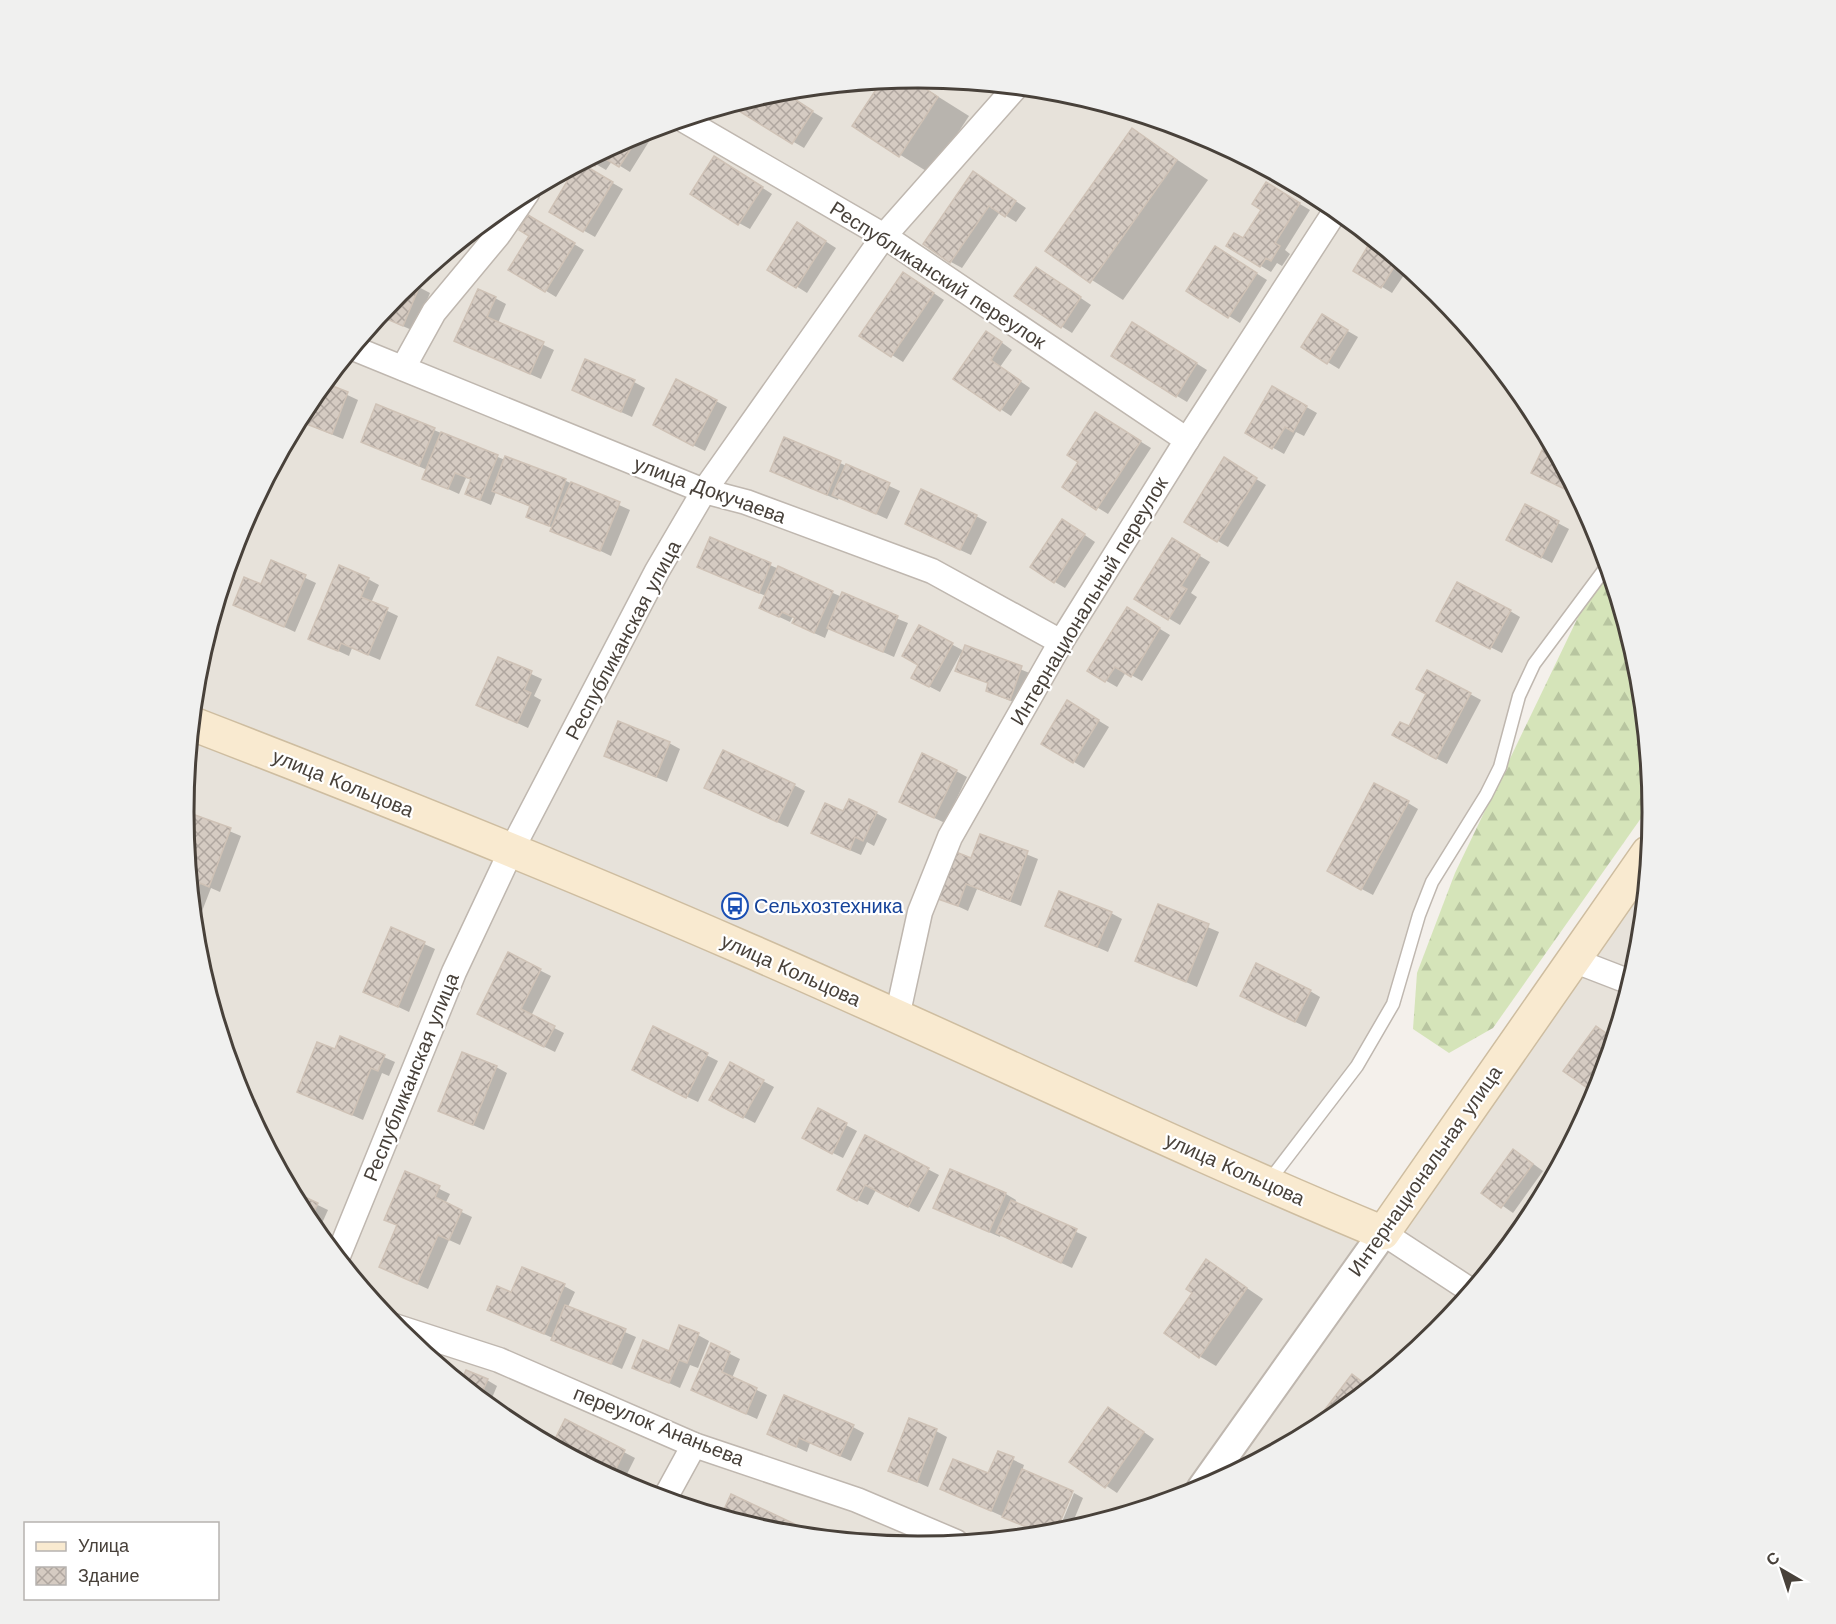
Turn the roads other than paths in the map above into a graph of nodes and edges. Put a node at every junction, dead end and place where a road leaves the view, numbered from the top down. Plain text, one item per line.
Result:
1 (1009, 95) edge
2 (692, 125) edge
3 (514, 211) edge
4 (1331, 218) edge
5 (884, 236) junction
6 (361, 351) edge
7 (403, 368) junction
8 (1187, 440) junction
9 (704, 491) junction
10 (1601, 574) edge
11 (1061, 642) junction
12 (200, 727) edge
13 (512, 851) junction
14 (1639, 865) edge
15 (1573, 960) junction
16 (1622, 979) edge
17 (897, 1017) junction
18 (1266, 1185) junction
19 (1383, 1233) junction
20 (341, 1248) edge
21 (1464, 1286) edge
22 (416, 1333) edge
23 (694, 1445) junction
24 (1213, 1472) edge
25 (669, 1491) edge
26 (940, 1535) edge

1 - 5 street, Республиканская улица
2 - 5 street, Республиканский переулок
3 - 7 street
4 - 8 street, Интернациональный переулок
5 - 8 street, Республиканский переулок
5 - 9 street, Республиканская улица
6 - 7 street, улица Докучаева
7 - 9 street, улица Докучаева
8 - 11 street, Интернациональный переулок
9 - 11 street, улица Докучаева
9 - 13 street, Республиканская улица
10 - 18 lane
11 - 17 street, Интернациональный переулок
12 - 13 main road, улица Кольцова
13 - 17 main road, улица Кольцова
13 - 20 street, Республиканская улица
14 - 15 main road, Интернациональная улица
15 - 16 street
15 - 19 main road, Интернациональная улица
17 - 18 main road, улица Кольцова
18 - 19 main road, улица Кольцова
19 - 21 street
19 - 24 street, Интернациональная улица
22 - 23 street, переулок Ананьева
23 - 25 street
23 - 26 street, переулок Ананьева

